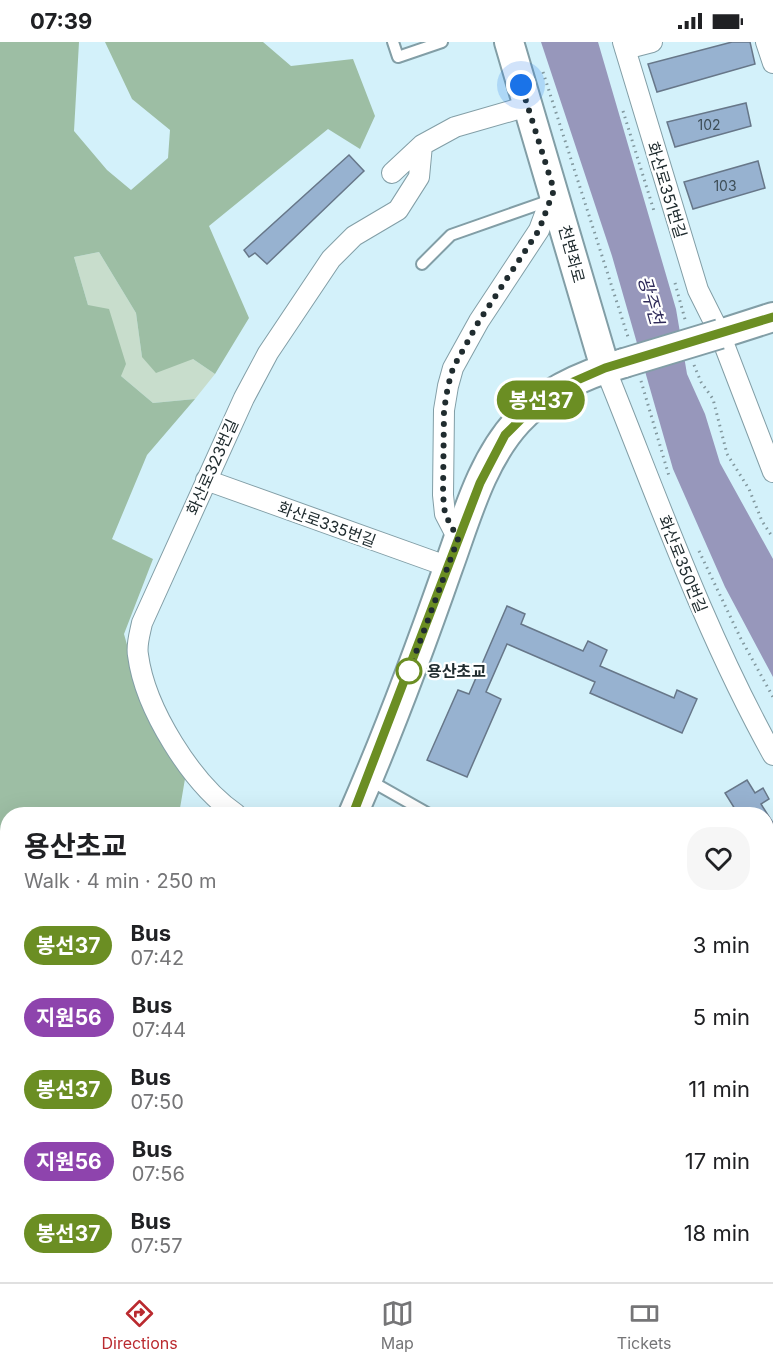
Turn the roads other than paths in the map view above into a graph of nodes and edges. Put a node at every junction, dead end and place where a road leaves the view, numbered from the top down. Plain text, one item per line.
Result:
1 (393, 42) edge
2 (442, 42) edge
3 (508, 42) edge
4 (652, 42) edge
5 (766, 42) edge
6 (624, 46) edge
7 (773, 63) edge
8 (528, 106) junction
9 (422, 146) junction
10 (392, 173) dead end
11 (551, 195) junction
12 (422, 264) dead end
13 (773, 317) edge
14 (720, 334) junction
15 (614, 365) junction
16 (773, 472) edge
17 (206, 480) junction
18 (458, 539) junction
19 (449, 567) junction
20 (773, 754) edge
21 (368, 780) junction
22 (227, 807) edge
23 (356, 807) edge
24 (416, 807) edge

1 - 2 lane
3 - 8 main road, 천변좌로
4 - 6 street
5 - 7 street
6 - 14 street, 화산로351번길
8 - 9 street
8 - 11 main road, 천변좌로
9 - 10 street
9 - 17 street, 화산로323번길
11 - 12 lane
11 - 15 main road, 천변좌로
11 - 18 street
13 - 14 main road
14 - 15 main road, bridge
14 - 16 street, 화산로351번길
15 - 18 main road
15 - 20 street, 화산로350번길
17 - 19 street, 화산로335번길
17 - 22 street, 화산로323번길
18 - 19 main road
19 - 21 main road
21 - 23 main road
21 - 24 lane

